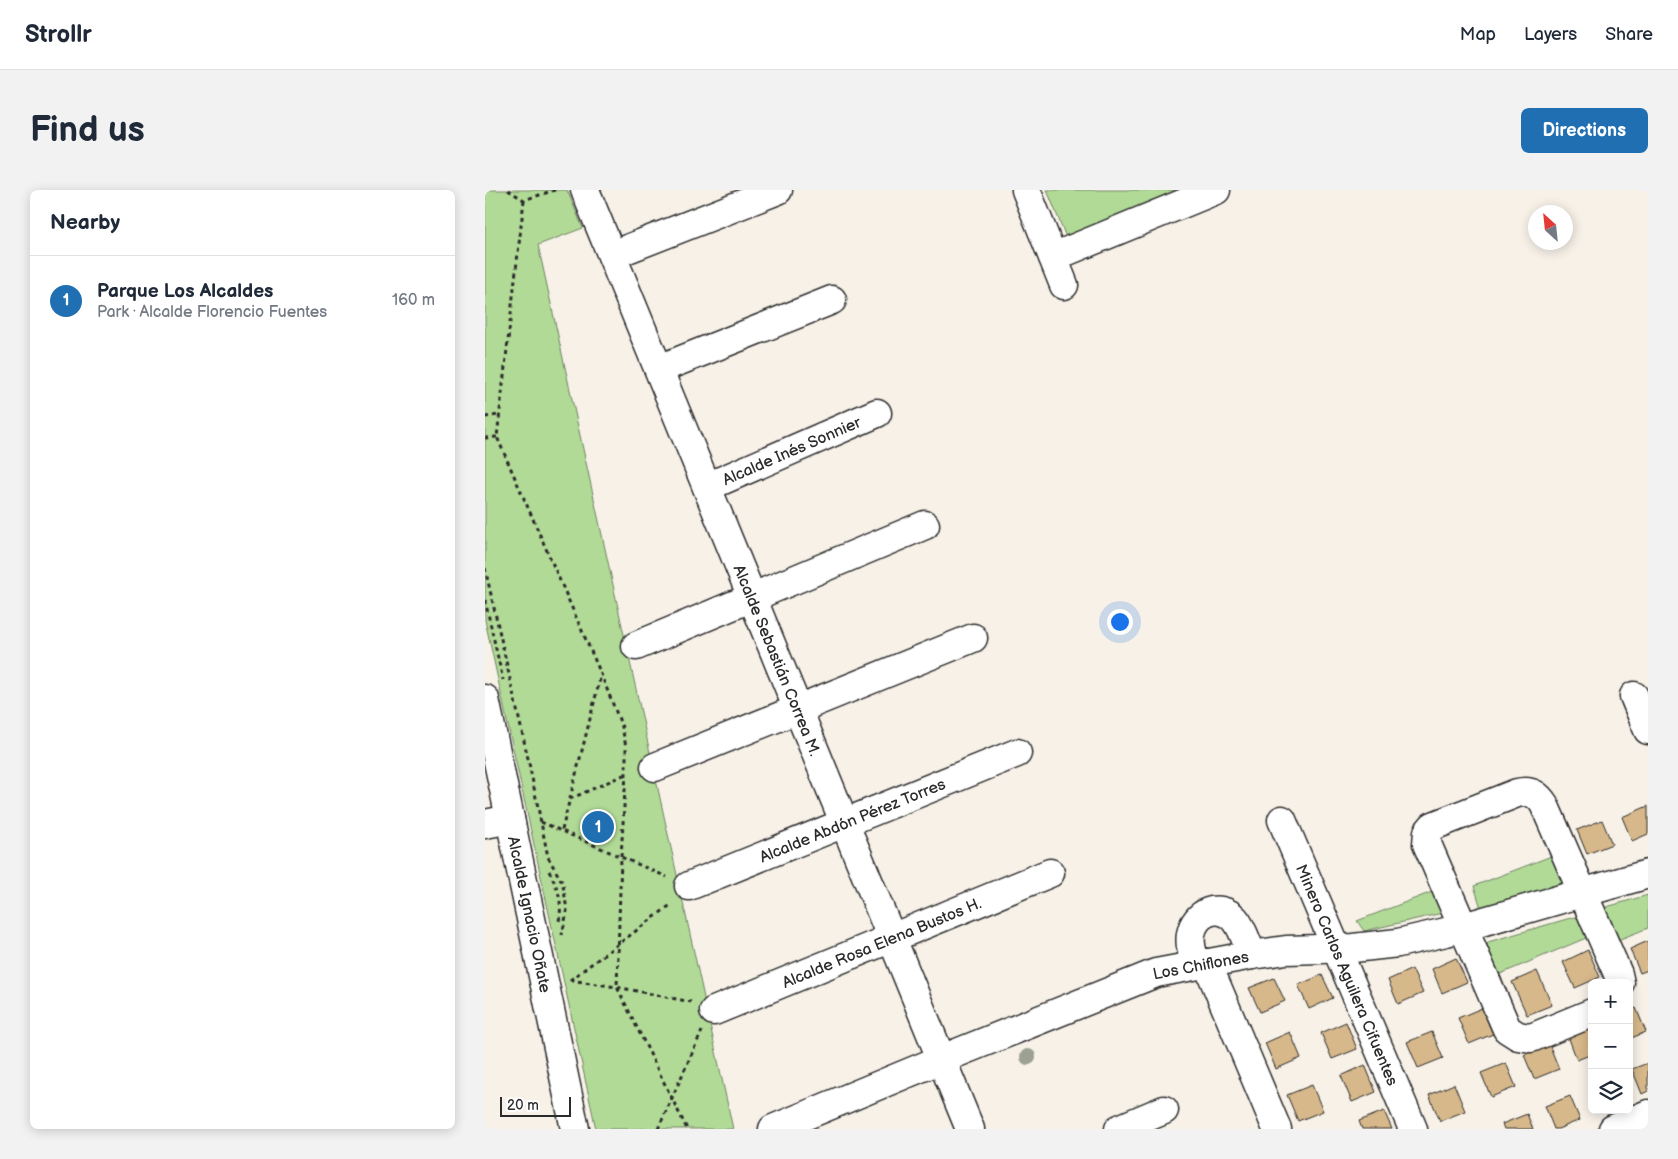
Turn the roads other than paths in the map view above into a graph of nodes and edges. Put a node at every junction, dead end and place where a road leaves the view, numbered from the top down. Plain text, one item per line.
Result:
1 (585, 190) edge
2 (778, 190) edge
3 (1026, 190) edge
4 (1216, 190) edge
5 (612, 255) junction
6 (1053, 257) junction
7 (1064, 285) dead end
8 (832, 300) dead end
9 (659, 369) junction
10 (877, 413) dead end
11 (707, 487) junction
12 (925, 525) dead end
13 (752, 598) junction
14 (973, 638) dead end
15 (636, 646) dead end
16 (1634, 696) dead end
17 (485, 699) edge
18 (798, 709) junction
19 (1648, 730) edge
20 (1017, 753) dead end
21 (655, 766) road end
22 (1282, 820) dead end
23 (498, 821) edge
24 (845, 823) junction
25 (1050, 874) dead end
26 (1648, 874) edge
27 (689, 886) road end
28 (1583, 893) junction
29 (1463, 927) junction
30 (892, 938) junction
31 (1336, 948) junction
32 (1252, 955) junction
33 (1202, 964) junction
34 (1619, 979) edge
35 (714, 1011) road end
36 (1588, 1015) edge
37 (941, 1059) junction
38 (1164, 1110) dead end
39 (1648, 1114) edge
40 (575, 1129) edge
41 (773, 1129) edge
42 (970, 1129) edge
43 (1119, 1129) edge
44 (1277, 1129) edge
45 (1413, 1129) edge
46 (1613, 1129) edge

1 - 5 street, Alcalde Sebastián Correa M.
2 - 5 street
3 - 6 street
4 - 6 street
5 - 9 street, Alcalde Sebastián Correa M.
6 - 7 street
8 - 9 street
9 - 11 street, Alcalde Sebastián Correa M.
10 - 11 street, Alcalde Inés Sonnier
11 - 13 street, Alcalde Sebastián Correa M.
12 - 13 street
13 - 15 street
13 - 18 street, Alcalde Sebastián Correa M.
14 - 18 street
16 - 19 street
17 - 23 street, Alcalde Ignacio Oñate
18 - 21 street
18 - 24 street, Alcalde Sebastián Correa M.
20 - 24 street, Alcalde Abdón Pérez Torres
22 - 31 street, Minero Carlos Aguilera Cifuentes
23 - 40 street, Alcalde Ignacio Oñate
24 - 27 street, Alcalde Abdón Pérez Torres
24 - 30 street, Alcalde Sebastián Correa M.
25 - 30 street, Alcalde Rosa Elena Bustos H.
26 - 28 street, Los Chiflones
28 - 29 street, Los Chiflones
28 - 29 street
28 - 34 street
29 - 31 street, Los Chiflones
29 - 36 street
30 - 35 street, Alcalde Rosa Elena Bustos H.
30 - 37 street, Alcalde Sebastián Correa M.
31 - 32 street, Los Chiflones
31 - 45 street, Minero Carlos Aguilera Cifuentes
32 - 33 street, Los Chiflones
32 - 33 street
33 - 37 street, Los Chiflones
33 - 44 street
37 - 41 street, Los Chiflones
37 - 42 street, Alcalde Sebastián Correa M.
38 - 43 street
39 - 46 street

